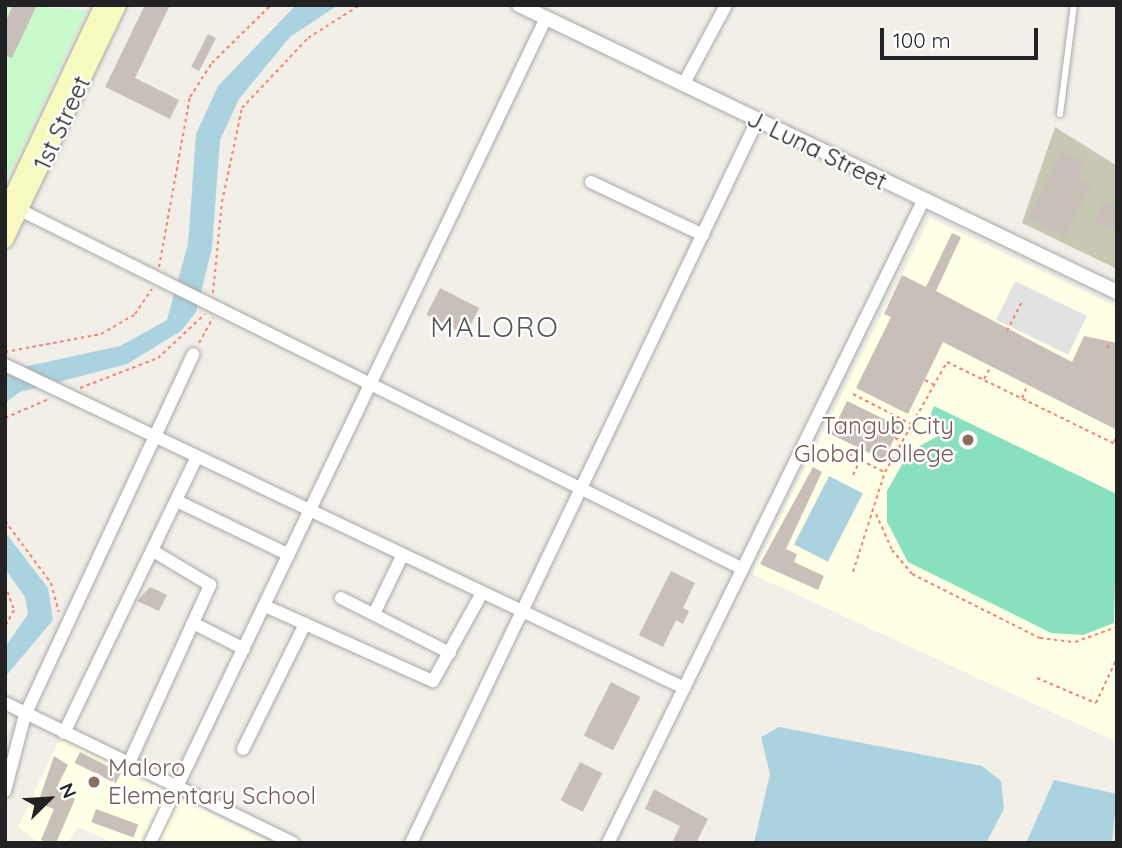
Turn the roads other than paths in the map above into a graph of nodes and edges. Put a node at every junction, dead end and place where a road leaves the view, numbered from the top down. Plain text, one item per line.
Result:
1 (103, 5) edge
2 (118, 5) edge
3 (519, 5) edge
4 (726, 5) edge
5 (1074, 5) edge
6 (546, 19) junction
7 (683, 85) junction
8 (1060, 114) dead end
9 (757, 121) junction
10 (591, 182) dead end
11 (923, 201) junction
12 (10, 208) edge
13 (703, 235) junction
14 (5, 240) edge
15 (1117, 292) edge
16 (193, 354) road end
17 (7, 366) edge
18 (370, 383) junction
19 (153, 438) junction
20 (196, 459) junction
21 (583, 489) junction
22 (177, 501) junction
23 (310, 513) junction
24 (153, 551) junction
25 (289, 555) junction
26 (402, 556) junction
27 (743, 569) junction
28 (482, 593) junction
29 (341, 598) dead end
30 (265, 606) junction
31 (524, 613) junction
32 (374, 614) junction
33 (195, 624) junction
34 (304, 624) junction
35 (244, 649) junction
36 (450, 653) junction
37 (684, 688) junction
38 (5, 703) edge
39 (25, 715) junction
40 (64, 733) junction
41 (243, 749) dead end
42 (129, 763) junction
43 (176, 787) junction
44 (5, 791) edge
45 (150, 843) edge
46 (293, 843) edge
47 (411, 843) edge
48 (608, 843) edge

1 - 12 main road, 1st Street
2 - 12 main road, 1st Street
3 - 6 street, J. Luna Street
4 - 7 street
5 - 8 lane
6 - 7 street, J. Luna Street
6 - 18 street
7 - 9 street, J. Luna Street
9 - 11 street, J. Luna Street
9 - 13 street
10 - 13 street
11 - 15 street, J. Luna Street
11 - 27 street
12 - 14 main road, 1st Street
12 - 18 street
13 - 21 street
16 - 19 street
17 - 19 street
18 - 21 street
18 - 23 street
19 - 20 street
19 - 39 street
20 - 22 street
20 - 23 street
21 - 27 street
21 - 31 street
22 - 24 street
22 - 25 street
23 - 25 street
23 - 26 street
24 - 33 street
24 - 40 street
25 - 30 street
26 - 28 street
26 - 32 street
27 - 37 street
28 - 31 street
28 - 36 street
29 - 32 street
30 - 34 street
30 - 35 street
31 - 37 street
31 - 47 street
32 - 36 street
33 - 35 street
33 - 42 street
34 - 36 street
34 - 41 street
35 - 43 street
37 - 48 street
38 - 39 street
39 - 40 street
39 - 44 street
40 - 42 street
42 - 43 street
43 - 45 street
43 - 46 street

